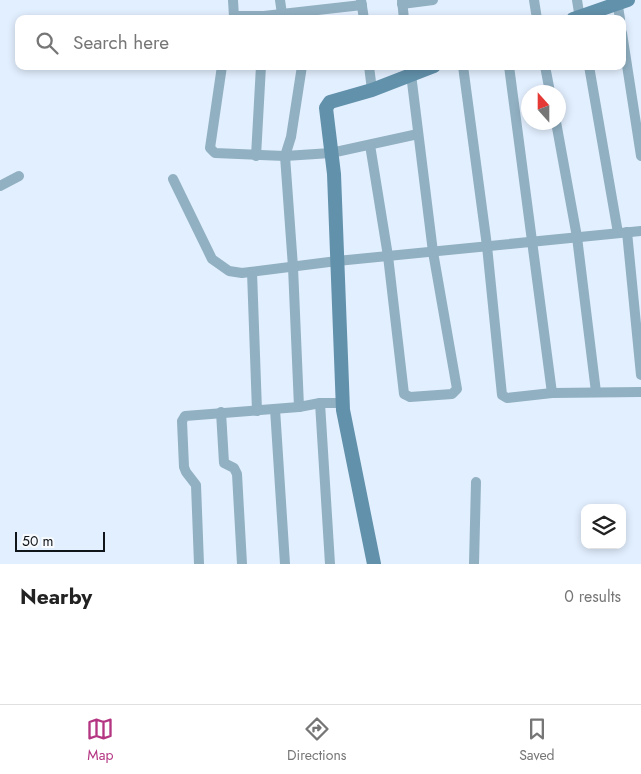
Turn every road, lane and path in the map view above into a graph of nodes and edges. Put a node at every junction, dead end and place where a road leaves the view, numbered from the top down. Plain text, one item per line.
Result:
1 (233, 0) edge
2 (280, 0) edge
3 (433, 0) edge
4 (534, 0) edge
5 (577, 0) edge
6 (621, 1) edge
7 (402, 2) edge
8 (362, 3) edge
9 (322, 5) edge
10 (282, 14) junction
11 (233, 15) edge
12 (278, 15) edge
13 (308, 15) edge
14 (404, 15) edge
15 (536, 15) edge
16 (578, 15) edge
17 (586, 15) edge
18 (620, 15) edge
19 (626, 59) edge
20 (221, 70) edge
21 (261, 70) edge
22 (301, 70) edge
23 (370, 70) edge
24 (410, 70) edge
25 (464, 70) edge
26 (510, 70) edge
27 (546, 70) edge
28 (590, 70) edge
29 (549, 85) edge
30 (372, 90) junction
31 (557, 130) edge
32 (418, 134) junction
33 (370, 145) junction
34 (331, 153) junction
35 (256, 156) junction
36 (285, 156) junction
37 (641, 156) edge
38 (19, 176) dead end
39 (173, 178) dead end
40 (0, 186) edge
41 (641, 231) edge
42 (623, 233) junction
43 (577, 238) junction
44 (533, 242) junction
45 (488, 246) junction
46 (433, 252) junction
47 (388, 256) junction
48 (337, 261) junction
49 (293, 267) junction
50 (252, 272) junction
51 (641, 375) edge
52 (596, 392) junction
53 (641, 392) edge
54 (552, 393) junction
55 (320, 403) junction
56 (343, 403) junction
57 (299, 407) junction
58 (275, 409) junction
59 (257, 411) junction
60 (221, 412) junction
61 (476, 482) dead end
62 (199, 564) edge
63 (242, 564) edge
64 (285, 564) edge
65 (330, 564) edge
66 (374, 564) edge
67 (474, 564) edge

1 - 11 street
2 - 10 street
3 - 7 street
4 - 15 street
5 - 16 street
6 - 17 street
6 - 18 street
7 - 14 street
8 - 9 street
9 - 13 street
10 - 12 street
10 - 13 street
19 - 37 street
20 - 35 street
21 - 35 street
22 - 36 street
23 - 30 street
24 - 30 street
24 - 32 street
25 - 45 street
26 - 44 street
27 - 29 street
28 - 42 street
30 - 34 street
31 - 43 street
32 - 33 street
32 - 46 street
33 - 34 street
33 - 47 street
34 - 36 street
34 - 48 street
35 - 36 street
36 - 49 street
38 - 40 street
39 - 50 street
41 - 42 street
42 - 43 street
42 - 51 street
43 - 44 street
43 - 52 street
44 - 45 street
44 - 54 street
45 - 46 street
45 - 54 street
46 - 47 street
46 - 47 street
47 - 48 street
48 - 49 street
48 - 56 street
49 - 50 street
49 - 57 street
50 - 59 street
52 - 53 street
52 - 54 street
55 - 56 street
55 - 57 street
55 - 65 street
56 - 66 street
57 - 58 street
58 - 59 street
58 - 64 street
59 - 60 street
60 - 62 street
60 - 63 street
61 - 67 street

